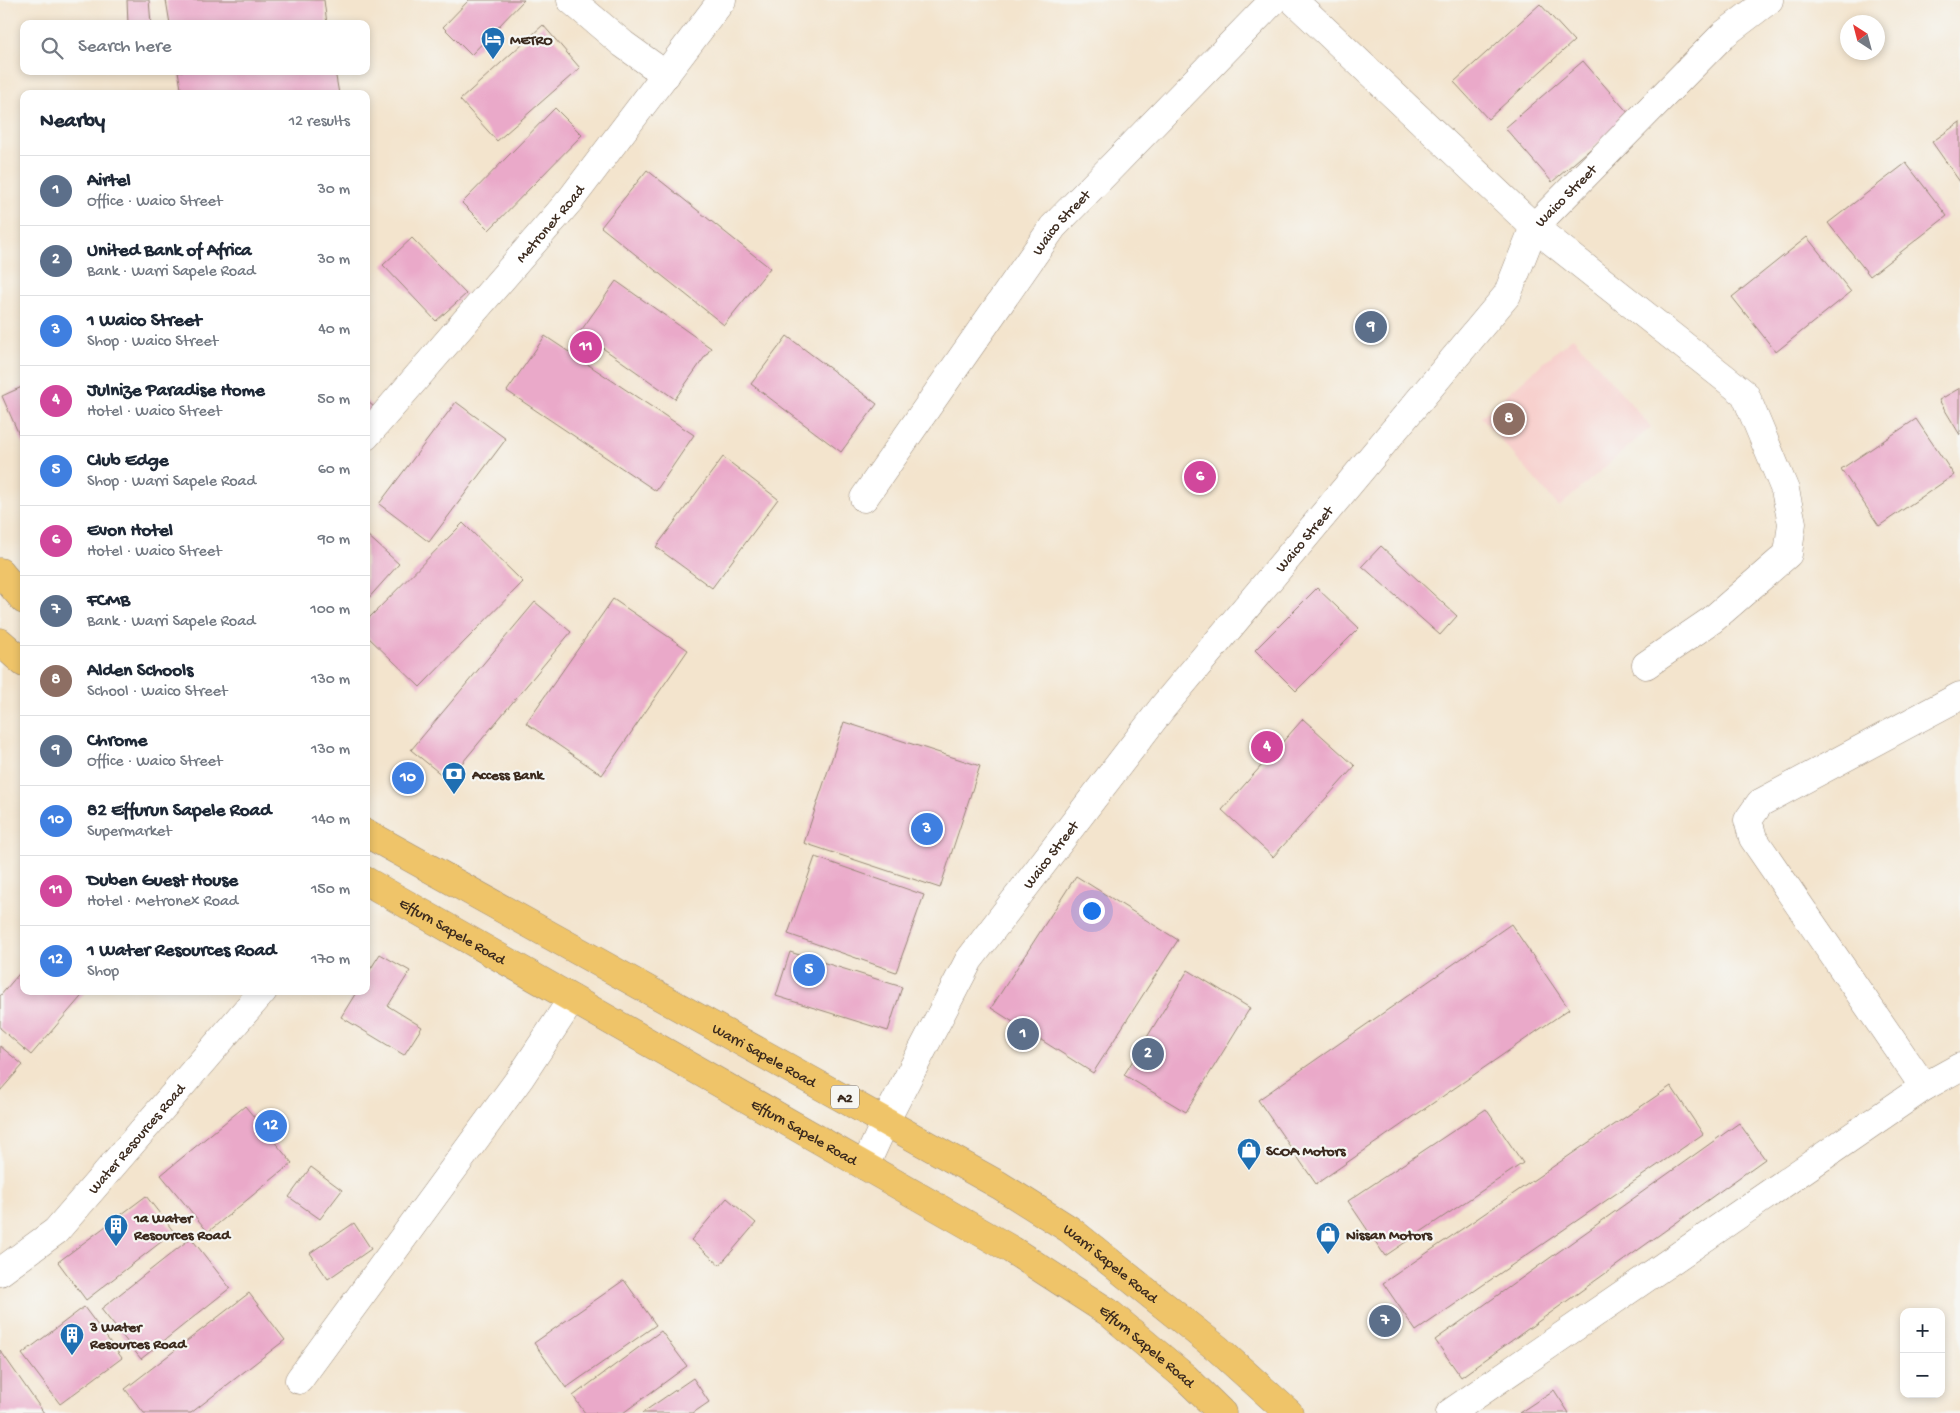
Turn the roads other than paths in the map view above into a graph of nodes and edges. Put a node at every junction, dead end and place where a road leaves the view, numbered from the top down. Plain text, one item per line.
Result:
1 (571, 0) edge
2 (722, 0) edge
3 (1274, 0) edge
4 (1293, 0) edge
5 (1770, 0) edge
6 (666, 75) junction
7 (1534, 228) junction
8 (370, 431) edge
9 (864, 498) dead end
10 (0, 572) edge
11 (20, 595) edge
12 (0, 642) edge
13 (20, 659) edge
14 (1646, 665) dead end
15 (1960, 696) edge
16 (370, 835) edge
17 (370, 883) edge
18 (260, 995) edge
19 (572, 999) junction
20 (1960, 1067) edge
21 (1924, 1087) junction
22 (886, 1120) junction
23 (865, 1166) junction
24 (0, 1272) edge
25 (299, 1380) dead end
26 (1222, 1413) edge
27 (1288, 1413) edge
28 (1450, 1413) edge

1 - 6 street
2 - 6 street, Metronex Road
3 - 9 street, Waico Street
4 - 7 street
5 - 7 street, Waico Street
6 - 8 street, Metronex Road
7 - 14 street
7 - 22 street, Waico Street
10 - 11 highway
12 - 13 highway
15 - 21 street
16 - 22 highway, Warri Sapele Road / A2
17 - 19 highway, Effurn Sapele Road
18 - 24 street, Water Resources Road
19 - 23 highway, Effurn Sapele Road
19 - 25 street
20 - 21 street
21 - 28 street
22 - 23 street, Waico Street
22 - 27 highway, Warri Sapele Road / A2
23 - 26 highway, Effurn Sapele Road

